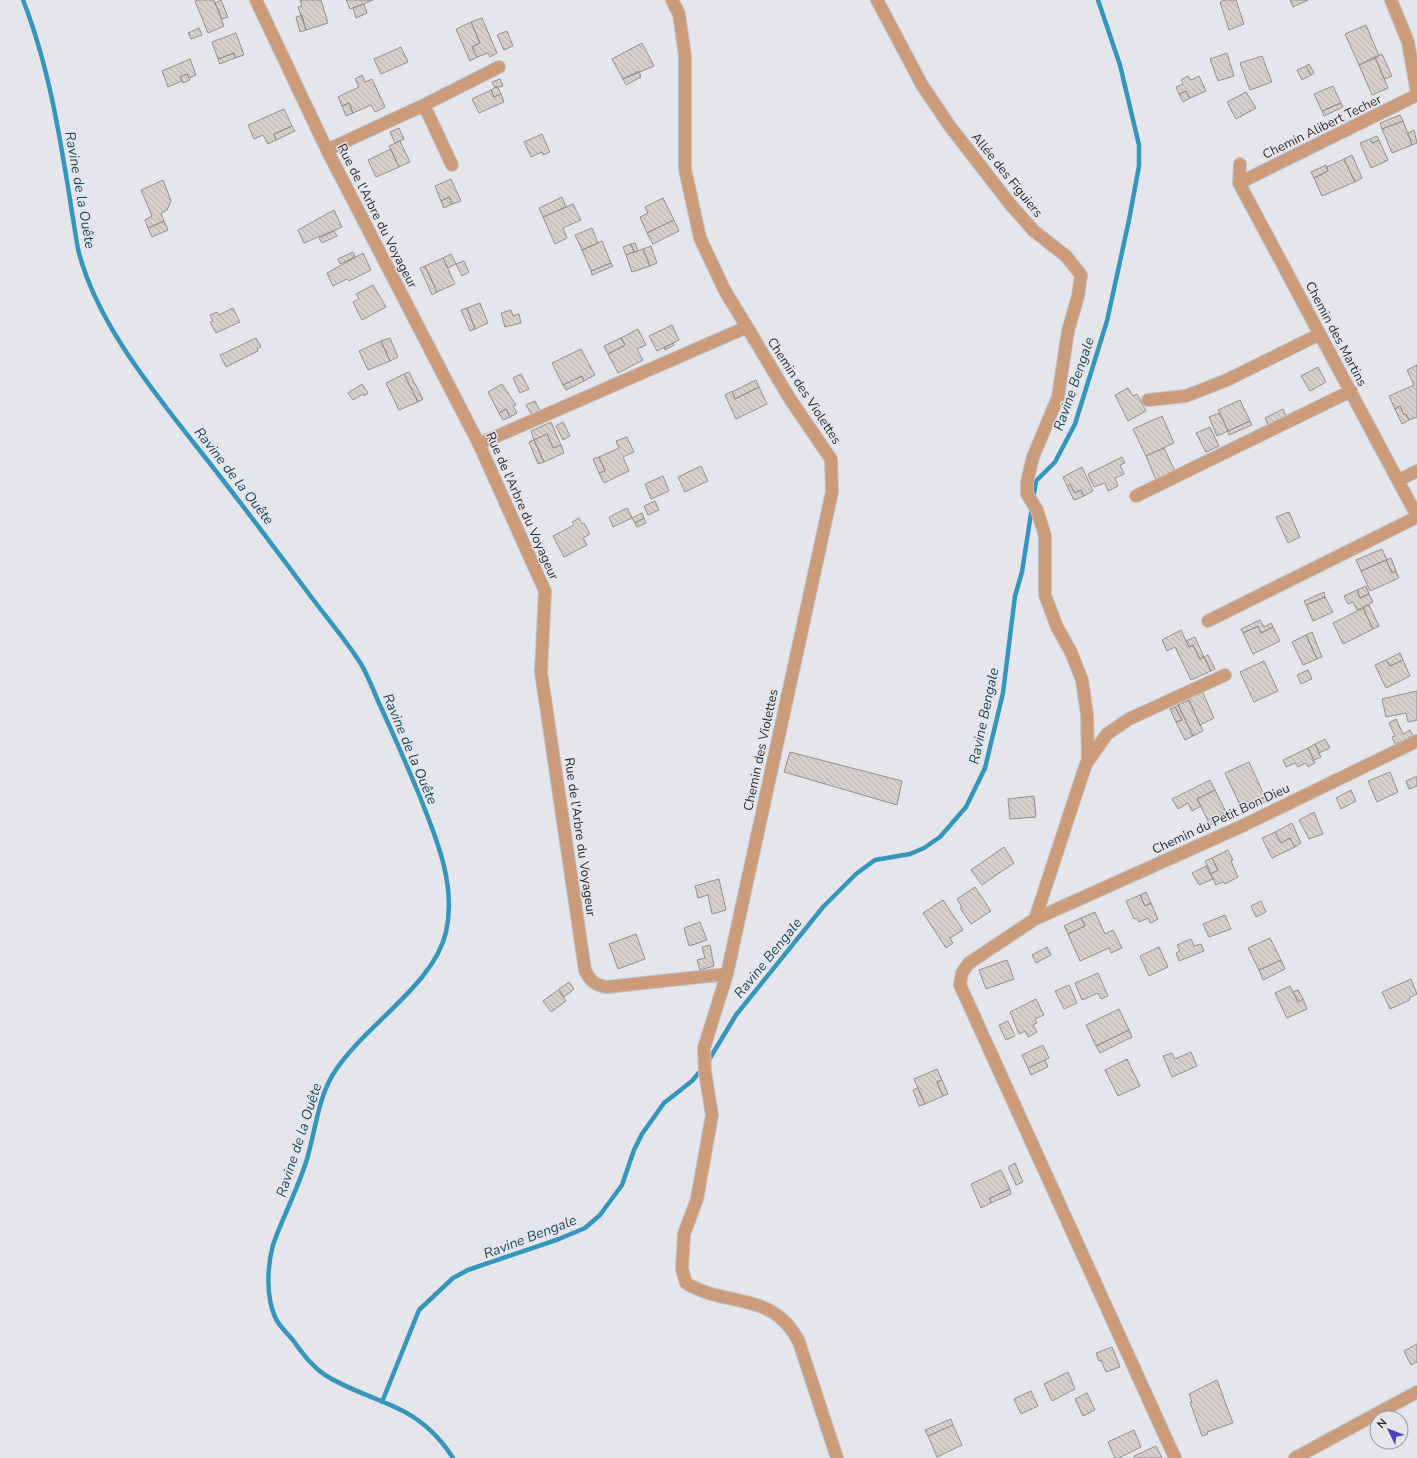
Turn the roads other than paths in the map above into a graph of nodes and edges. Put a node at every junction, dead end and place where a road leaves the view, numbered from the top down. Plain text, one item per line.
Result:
1 (256, 0) edge
2 (672, 0) edge
3 (877, 0) edge
4 (1391, 0) edge
5 (499, 67) dead end
6 (1417, 94) edge
7 (424, 105) junction
8 (327, 150) junction
9 (1240, 164) dead end
10 (452, 165) dead end
11 (1239, 183) junction
12 (747, 327) junction
13 (1320, 334) junction
14 (1351, 391) junction
15 (1148, 400) dead end
16 (479, 444) junction
17 (1417, 471) edge
18 (1399, 480) junction
19 (1136, 496) dead end
20 (1416, 512) edge
21 (1208, 621) dead end
22 (1226, 674) dead end
23 (1417, 741) edge
24 (1088, 760) junction
25 (1035, 919) junction
26 (727, 974) junction
27 (1417, 1392) edge
28 (837, 1458) edge
29 (1175, 1458) edge
30 (1295, 1458) edge

1 - 8 street, Rue de l'Arbre du Voyageur
2 - 12 street, Chemin des Violettes
3 - 24 street, Allée des Figuiers
4 - 6 street
5 - 7 street
6 - 11 street, Chemin Alibert Techer
7 - 8 street
7 - 10 street
8 - 16 street, Rue de l'Arbre du Voyageur
9 - 11 street
11 - 13 street, Chemin des Martins
12 - 16 street
12 - 26 street, Chemin des Violettes
13 - 14 street, Chemin des Martins
13 - 15 street
14 - 18 street, Chemin des Martins
14 - 19 street
16 - 26 street, Rue de l'Arbre du Voyageur
17 - 18 street
18 - 20 street, Chemin des Martins
20 - 21 street
22 - 24 street
23 - 25 street, Chemin du Petit Bon Dieu
24 - 25 street
25 - 29 street, Chemin du Petit Bon Dieu
26 - 28 street, Chemin des Violettes
27 - 30 street

